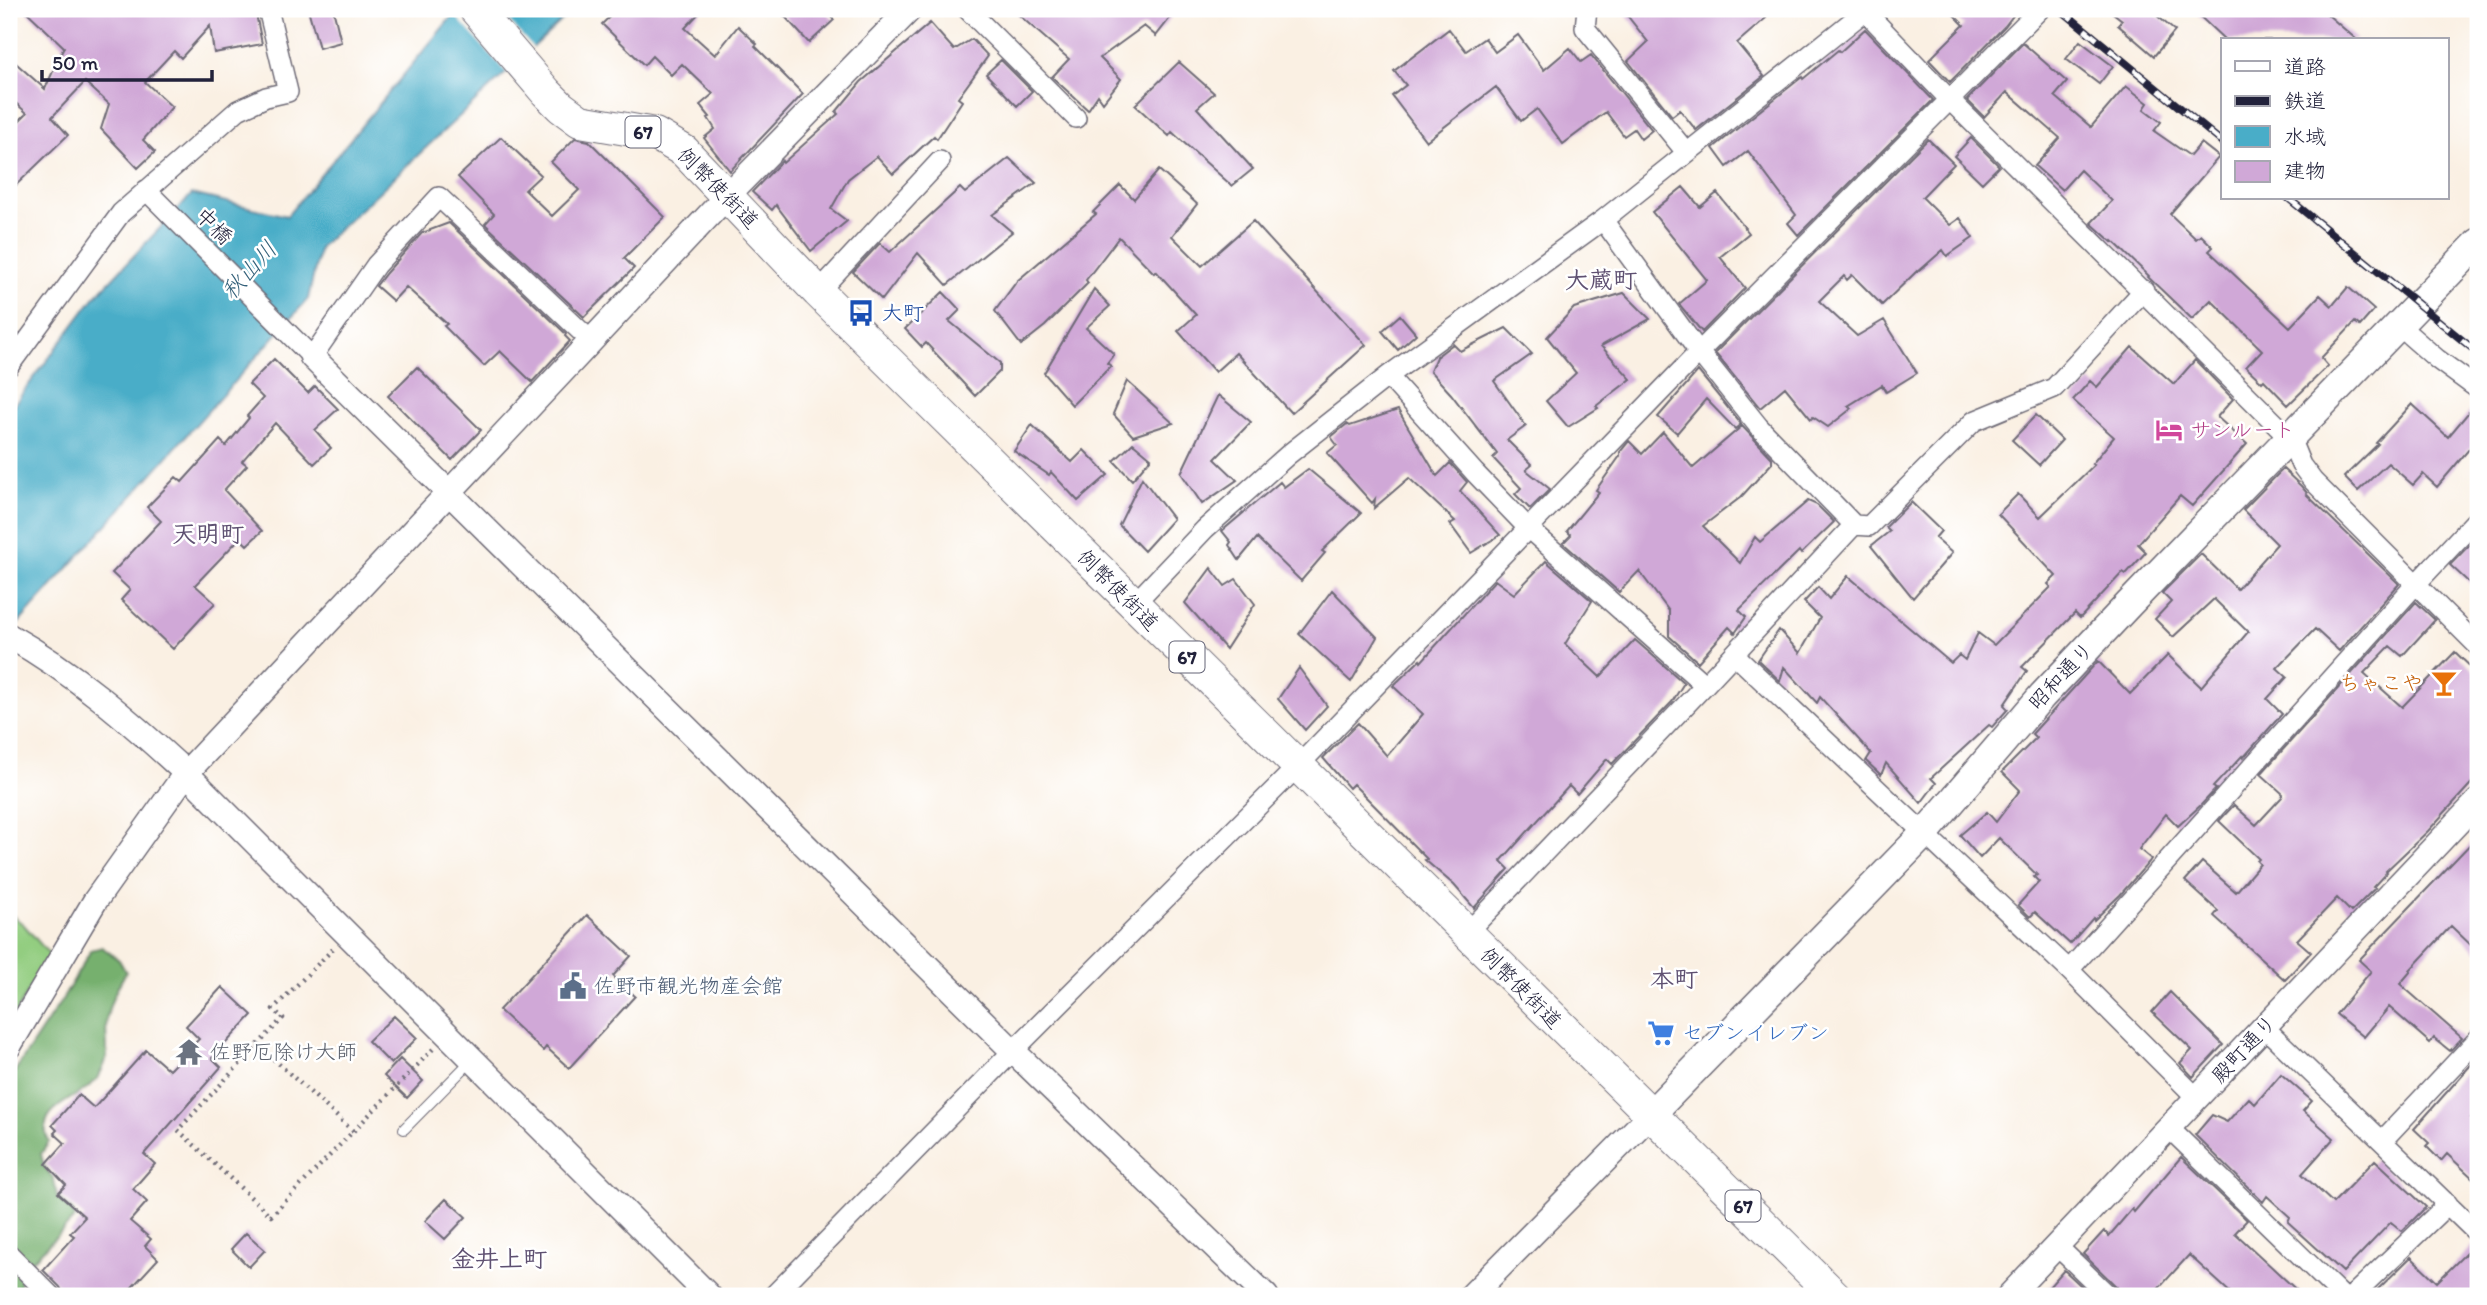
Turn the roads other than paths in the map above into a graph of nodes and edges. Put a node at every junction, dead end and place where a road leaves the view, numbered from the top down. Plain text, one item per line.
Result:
1 (268, 9) edge
2 (475, 9) edge
3 (910, 9) edge
4 (967, 9) edge
5 (1587, 9) edge
6 (2040, 9) edge
7 (1864, 10) edge
8 (1950, 100) junction
9 (1076, 118) dead end
10 (1686, 152) junction
11 (940, 161) dead end
12 (152, 196) junction
13 (727, 196) junction
14 (1603, 219) junction
15 (2478, 243) edge
16 (2144, 290) junction
17 (818, 292) junction
18 (2398, 324) junction
19 (590, 340) junction
20 (306, 349) junction
21 (1699, 352) junction
22 (9, 366) edge
23 (1388, 376) junction
24 (2478, 389) edge
25 (2290, 438) junction
26 (449, 491) junction
27 (2478, 518) edge
28 (1854, 525) junction
29 (1529, 529) junction
30 (2416, 584) junction
31 (1133, 605) junction
32 (15, 640) edge
33 (2478, 646) edge
34 (1734, 654) junction
35 (1704, 685) junction
36 (1298, 766) junction
37 (186, 773) junction
38 (2478, 801) edge
39 (1924, 834) junction
40 (1466, 934) junction
41 (2069, 970) junction
42 (2264, 1027) junction
43 (2478, 1039) edge
44 (9, 1046) edge
45 (1013, 1051) junction
46 (471, 1061) junction
47 (2197, 1098) junction
48 (1650, 1115) junction
49 (2169, 1128) junction
50 (404, 1129) dead end
51 (2382, 1141) junction
52 (2448, 1204) junction
53 (2478, 1234) edge
54 (2057, 1246) junction
55 (9, 1254) edge
56 (51, 1296) edge
57 (709, 1296) edge
58 (773, 1296) edge
59 (1266, 1296) edge
60 (1471, 1296) edge
61 (1835, 1296) edge
62 (2009, 1296) edge
63 (2109, 1296) edge
64 (2342, 1296) edge
65 (2352, 1296) edge

1 - 12 street
2 - 13 main road, 例幣使街道 / 67
3 - 13 street
4 - 9 street
5 - 10 street
6 - 8 street
7 - 8 street
7 - 10 street
8 - 16 street
8 - 21 street
10 - 14 street
11 - 17 street
12 - 20 street, 中橋
12 - 22 street
13 - 17 main road, 例幣使街道 / 67
13 - 19 street
14 - 21 street
14 - 23 street
15 - 18 main road, 昭和通り
16 - 25 street
16 - 28 street
17 - 31 main road, 例幣使街道 / 67
18 - 24 street
18 - 25 main road, 昭和通り
19 - 20 street
19 - 26 street
20 - 26 street
21 - 28 street
21 - 29 street
23 - 29 street
23 - 31 street
25 - 30 street
25 - 39 main road, 昭和通り
26 - 37 street
26 - 45 street
27 - 30 street
28 - 34 street
29 - 35 street
29 - 36 street
30 - 33 street
30 - 41 street
31 - 36 main road, 例幣使街道 / 67
32 - 37 street
34 - 35 street
34 - 39 street
35 - 40 street
36 - 40 main road, 例幣使街道 / 67
36 - 45 street
37 - 44 street
37 - 46 street
38 - 42 street, 殿町通り
39 - 41 street
39 - 48 main road, 昭和通り
40 - 48 main road, 例幣使街道 / 67
41 - 47 street
42 - 47 street, 殿町通り
42 - 51 street
43 - 51 street
45 - 58 street
45 - 59 street
46 - 50 lane
46 - 57 street
47 - 49 street, 殿町通り
48 - 60 street
48 - 61 main road, 例幣使街道 / 67
49 - 54 street, 殿町通り
49 - 64 street
51 - 52 street
52 - 53 street
52 - 65 street
54 - 62 street, 殿町通り
54 - 63 street
55 - 56 street

